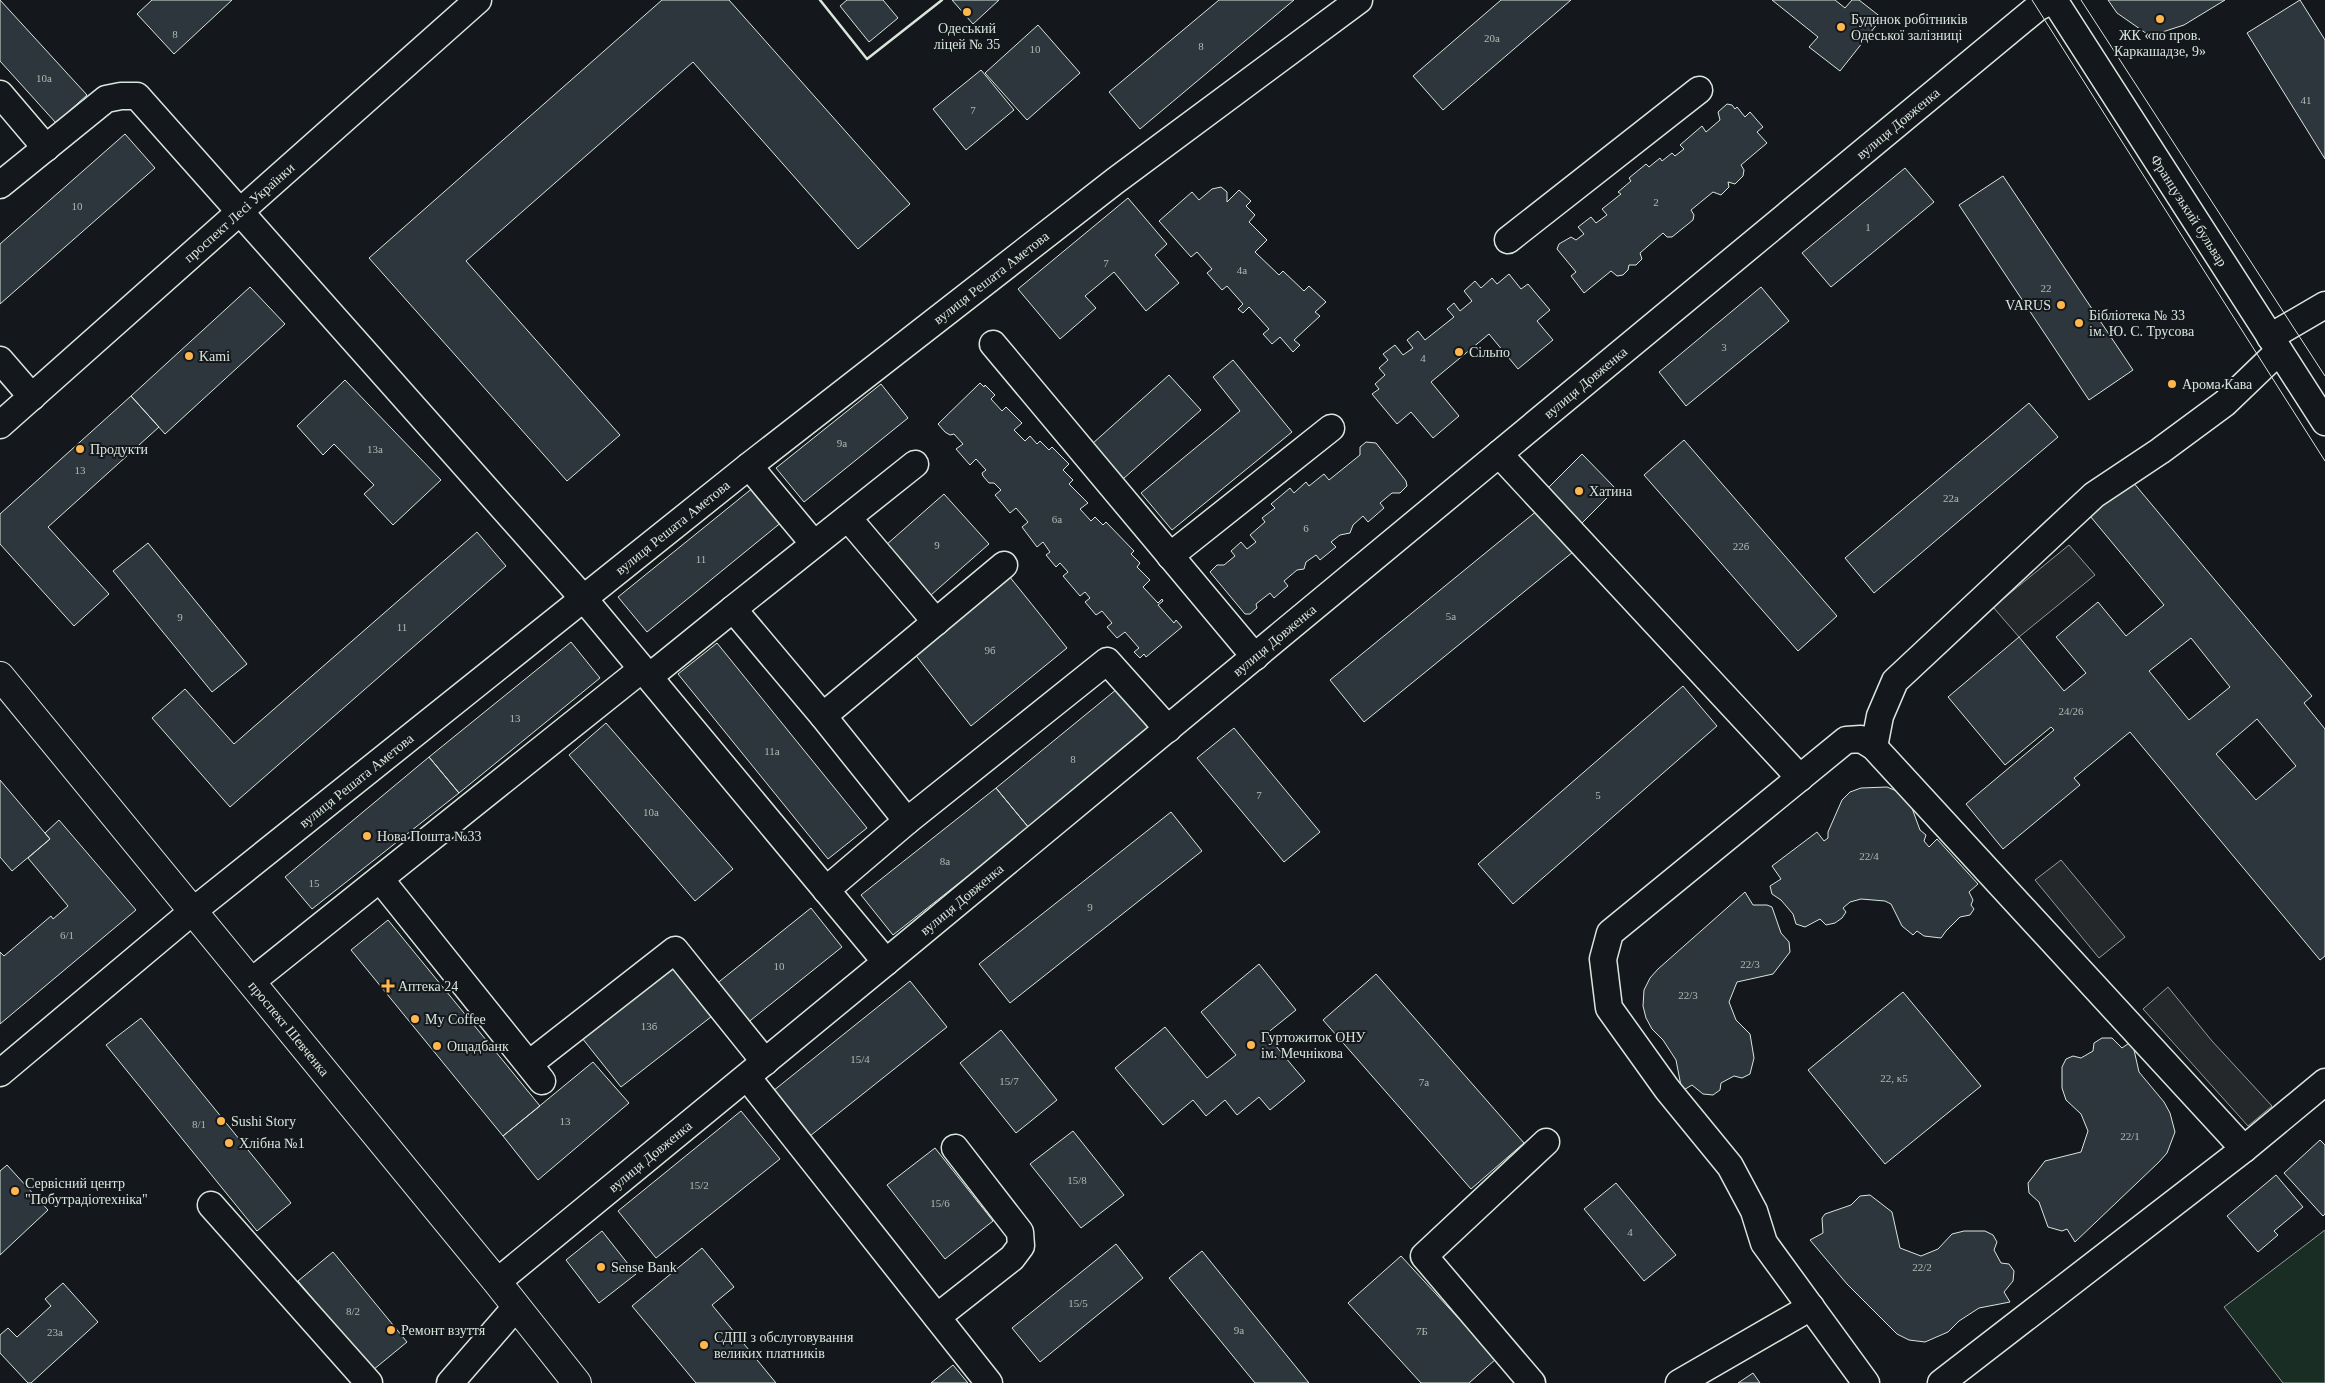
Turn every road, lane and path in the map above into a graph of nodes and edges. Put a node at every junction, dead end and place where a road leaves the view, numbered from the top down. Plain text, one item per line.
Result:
1 (478, 0) edge
2 (1359, 0) edge
3 (2053, 0) edge
4 (1699, 90) dead end
5 (0, 94) edge
6 (46, 148) junction
7 (0, 184) edge
8 (240, 212) junction
9 (1508, 240) dead end
10 (2325, 305) edge
11 (993, 344) dead end
12 (2275, 344) junction
13 (0, 360) edge
14 (32, 397) junction
15 (2325, 422) edge
16 (0, 426) edge
17 (1331, 428) dead end
18 (1499, 454) junction
19 (915, 464) dead end
20 (749, 466) junction
21 (848, 518) junction
22 (814, 544) junction
23 (1170, 556) junction
24 (1004, 565) dead end
25 (584, 599) junction
26 (733, 609) junction
27 (936, 622) junction
28 (1255, 657) junction
29 (645, 673) junction
30 (0, 676) edge
31 (823, 716) junction
32 (1168, 729) junction
33 (1874, 747) junction
34 (1800, 778) junction
35 (907, 821) junction
36 (380, 879) junction
37 (826, 890) junction
38 (193, 911) junction
39 (886, 962) junction
40 (251, 982) junction
41 (756, 1069) junction
42 (0, 1073) edge
43 (2325, 1082) edge
44 (1546, 1142) dead end
45 (955, 1148) dead end
46 (2244, 1149) junction
47 (211, 1205) dead end
48 (497, 1282) junction
49 (516, 1307) junction
50 (1811, 1307) junction
51 (937, 1316) junction
52 (369, 1383) edge
53 (450, 1383) edge
54 (577, 1383) edge
55 (989, 1383) edge
56 (1532, 1383) edge
57 (1679, 1383) edge
58 (1866, 1383) edge
59 (1941, 1383) edge

1 - 8 street, проспект Лесі Українки
2 - 20 street, вулиця Решата Аметова
3 - 12 street, Французький бульвар
3 - 18 street, вулиця Довженка
4 - 9 street
5 - 6 street
6 - 7 street
6 - 8 street
8 - 14 street, проспект Лесі Українки
8 - 25 street
10 - 12 street
11 - 23 street
12 - 15 street, Французький бульвар
12 - 33 street
13 - 14 street
14 - 16 street, проспект Лесі Українки
17 - 23 street
18 - 28 street, вулиця Довженка
18 - 34 street
19 - 21 street
20 - 22 street
20 - 25 street, вулиця Решата Аметова
21 - 22 street
21 - 27 street
22 - 26 street
23 - 28 street
24 - 27 street
25 - 29 street
25 - 38 street, вулиця Решата Аметова
26 - 29 street
26 - 31 street
27 - 31 street
28 - 32 street, вулиця Довженка
29 - 36 street
29 - 37 street
30 - 38 main road, проспект Шевченка
31 - 35 street
32 - 35 street
32 - 39 street, вулиця Довженка
33 - 34 street
33 - 46 street
34 - 50 street
35 - 37 street
36 - 40 street
36 - 41 street
37 - 39 street
38 - 40 main road, проспект Шевченка
38 - 42 street, вулиця Решата Аметова
39 - 41 street, вулиця Довженка
40 - 48 main road, проспект Шевченка
41 - 48 street, вулиця Довженка
41 - 51 street
43 - 46 street
44 - 56 street
45 - 51 street
46 - 59 street
47 - 52 street
48 - 49 main road, проспект Шевченка
49 - 53 street
49 - 54 main road, проспект Шевченка
50 - 57 street
50 - 58 street
51 - 55 street

